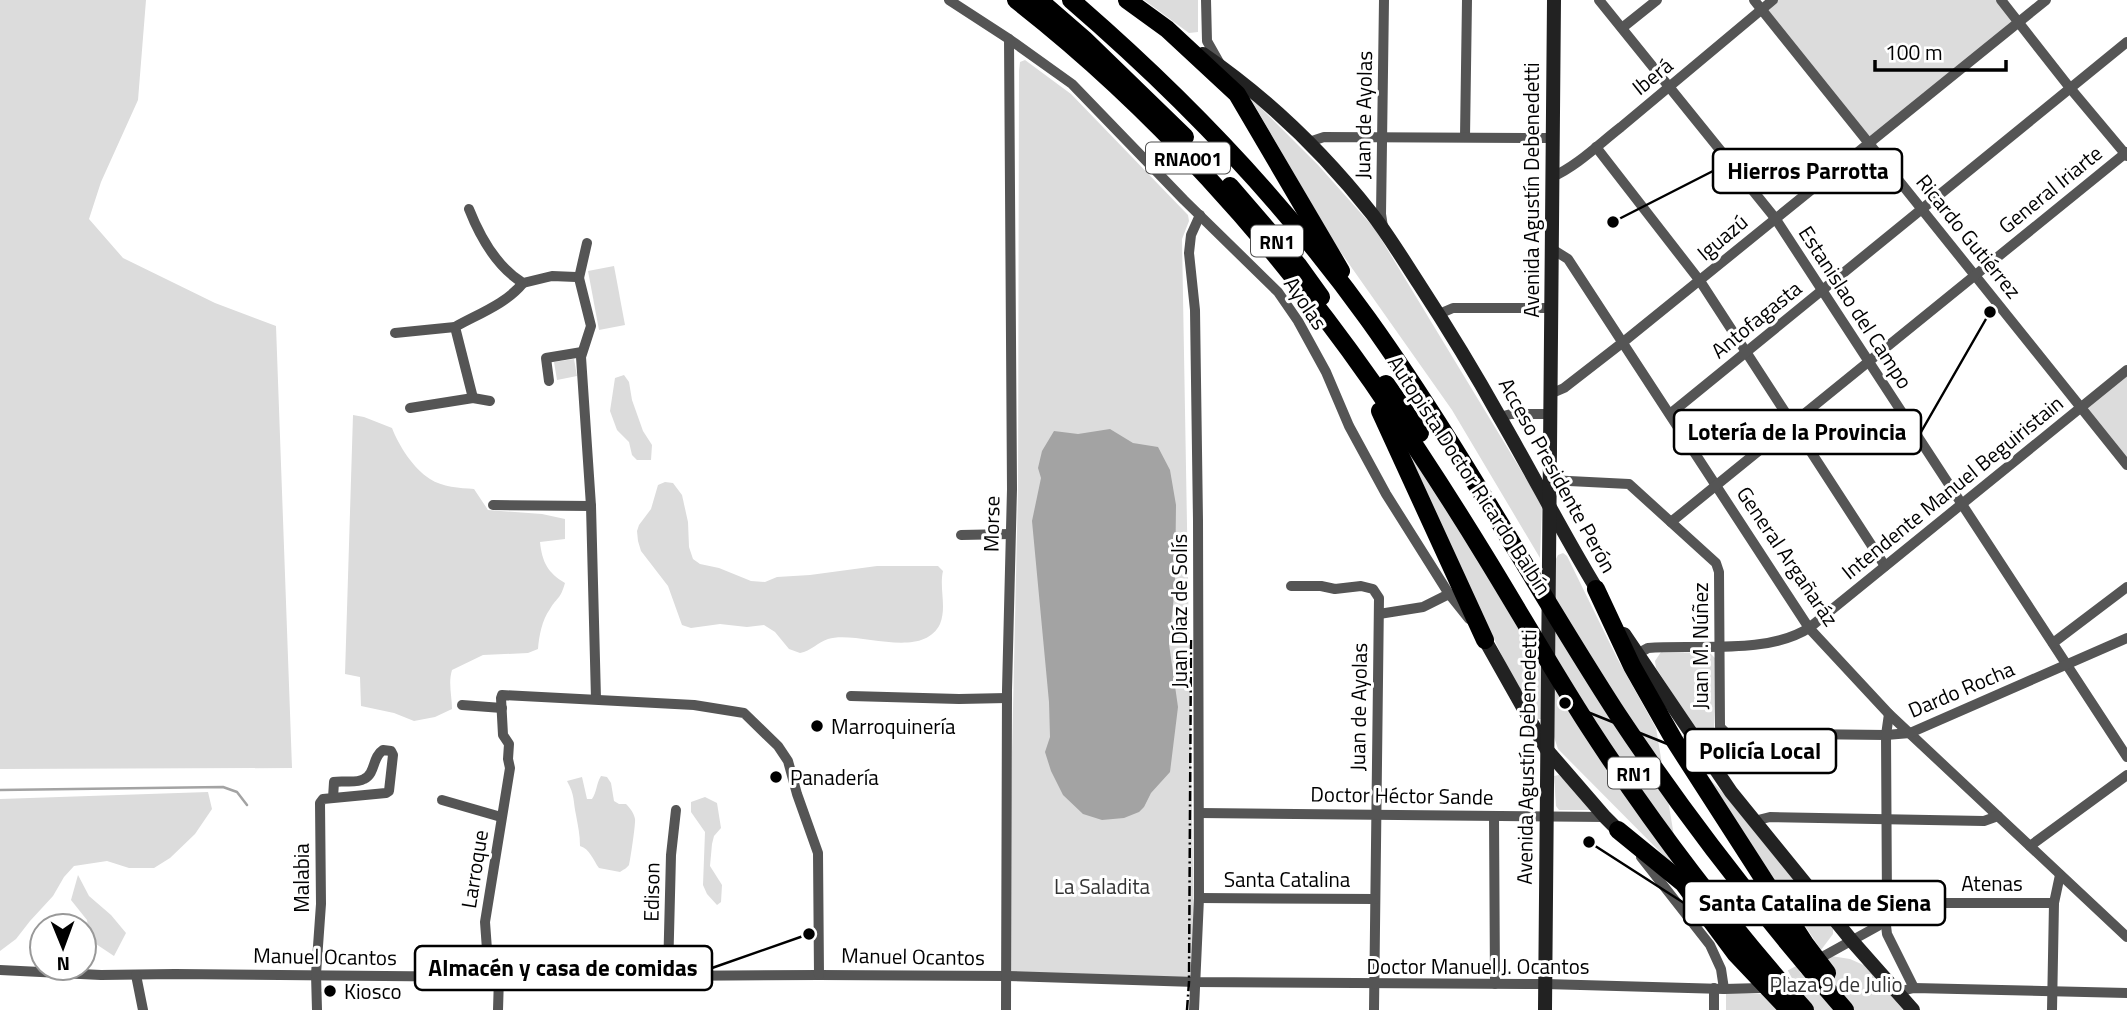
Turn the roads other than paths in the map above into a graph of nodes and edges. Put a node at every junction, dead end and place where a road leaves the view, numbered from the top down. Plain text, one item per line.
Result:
1 (949, 0) edge
2 (1016, 0) edge
3 (1039, 0) edge
4 (1071, 0) edge
5 (1127, 0) edge
6 (1206, 0) edge
7 (1384, 0) edge
8 (1467, 0) edge
9 (1554, 0) edge
10 (1599, 0) edge
11 (1657, 0) edge
12 (1754, 0) edge
13 (1773, 0) edge
14 (2001, 0) edge
15 (2046, 0) edge
16 (1762, 9) junction
17 (2019, 22) junction
18 (1622, 28) junction
19 (1167, 29) junction
20 (1009, 39) junction
21 (2127, 41) edge
22 (1223, 67) junction
23 (1670, 87) junction
24 (2070, 88) junction
25 (1382, 136) junction
26 (1465, 137) junction
27 (1552, 138) junction
28 (1309, 142) junction
29 (1868, 143) junction
30 (1596, 146) junction
31 (2126, 154) edge
32 (1552, 177) junction
33 (469, 209) dead end
34 (1923, 209) junction
35 (1200, 215) junction
36 (1774, 218) junction
37 (1383, 230) junction
38 (587, 243) dead end
39 (1552, 249) junction
40 (1975, 275) junction
41 (579, 278) junction
42 (1700, 281) junction
43 (523, 282) junction
44 (1823, 289) junction
45 (1551, 308) junction
46 (1438, 314) junction
47 (1368, 320) junction
48 (455, 327) junction
49 (395, 332) dead end
50 (1339, 338) junction
51 (1622, 343) junction
52 (1747, 351) junction
53 (582, 352) junction
54 (1870, 362) junction
55 (2127, 370) edge
56 (550, 380) dead end
57 (1550, 394) junction
58 (473, 398) junction
59 (491, 401) dead end
60 (2081, 407) junction
61 (410, 408) dead end
62 (1550, 414) junction
63 (1670, 414) junction
64 (1500, 417) junction
65 (1793, 422) junction
66 (2127, 465) edge
67 (1549, 480) junction
68 (1716, 485) junction
69 (1962, 504) junction
70 (493, 505) dead end
71 (590, 506) junction
72 (1549, 508) junction
73 (1470, 521) junction
74 (1671, 522) junction
75 (1010, 534) junction
76 (961, 535) dead end
77 (1885, 566) junction
78 (1291, 586) dead end
79 (2127, 587) edge
80 (1596, 589) junction
81 (1449, 594) junction
82 (1379, 614) junction
83 (1809, 628) junction
84 (2127, 638) edge
85 (1485, 640) junction
86 (2053, 643) junction
87 (1720, 647) junction
88 (1637, 654) junction
89 (2067, 664) junction
90 (851, 696) dead end
91 (1007, 698) junction
92 (596, 699) junction
93 (462, 705) dead end
94 (502, 708) junction
95 (1889, 714) junction
96 (1720, 727) joint
97 (1910, 733) junction
98 (1886, 735) junction
99 (1547, 750) junction
100 (2127, 757) edge
101 (2127, 775) edge
102 (333, 798) junction
103 (442, 800) dead end
104 (676, 810) dead end
105 (1199, 813) junction
106 (1377, 814) junction
107 (1494, 816) junction
108 (1998, 816) junction
109 (502, 817) junction
110 (1546, 817) junction
111 (1885, 818) junction
112 (1754, 821) junction
113 (1612, 823) junction
114 (2030, 846) junction
115 (2060, 875) junction
116 (1199, 898) junction
117 (1375, 899) junction
118 (1887, 903) junction
119 (2054, 903) junction
120 (1885, 917) junction
121 (2127, 937) edge
122 (1852, 941) junction
123 (1822, 957) tunnel mouth
124 (0, 970) edge
125 (668, 974) junction
126 (136, 975) junction
127 (316, 975) junction
128 (819, 975) junction
129 (494, 976) junction
130 (1007, 976) junction
131 (1195, 982) junction
132 (1374, 984) junction
133 (1495, 984) junction
134 (1545, 984) junction
135 (1761, 988) dead end
136 (1914, 988) junction
137 (1719, 989) junction
138 (2052, 990) junction
139 (1897, 992) junction
140 (2127, 993) edge
141 (143, 1010) edge
142 (317, 1010) edge
143 (498, 1010) edge
144 (1006, 1010) edge
145 (1194, 1010) edge
146 (1374, 1010) edge
147 (1545, 1010) edge
148 (1714, 1010) edge
149 (1789, 1010) edge
150 (1805, 1010) edge
151 (1820, 1010) edge
152 (1845, 1010) edge
153 (1854, 1010) edge
154 (1913, 1010) edge
155 (2052, 1010) edge

1 - 20 street, Ayolas
2 - 50 highway, RNA001
3 - 73 highway, Autopista Doctor Ricardo Balbín / RN1
4 - 47 highway, Autopista Doctor Ricardo Balbín / RN1
5 - 19 highway, Acceso Presidente Perón
6 - 22 street
7 - 25 street, Juan de Ayolas
8 - 26 street
9 - 27 main road, Avenida Agustín Debenedetti
10 - 18 street, Estanislao del Campo
11 - 18 street
12 - 16 street, Ricardo Gutiérrez
13 - 16 street, Iberá
14 - 17 street
15 - 17 street, Iguazú
16 - 23 street, Iberá
16 - 29 street, Ricardo Gutiérrez
17 - 24 street
17 - 29 street, Iguazú
18 - 23 street, Estanislao del Campo
19 - 22 main road, Acceso Presidente Perón
19 - 47 highway
20 - 35 street, Ayolas
20 - 75 street, Morse
21 - 24 street, Antofagasta
22 - 28 main road, Acceso Presidente Perón
23 - 30 street, Iberá
23 - 36 street, Estanislao del Campo
24 - 31 street
24 - 34 street, Antofagasta
25 - 26 street
25 - 28 street
25 - 37 street, Juan de Ayolas
26 - 27 street
27 - 32 main road, Avenida Agustín Debenedetti
28 - 37 main road, Acceso Presidente Perón
29 - 34 street, Ricardo Gutiérrez
29 - 36 street, Iguazú
30 - 32 street, Iberá
30 - 42 street
31 - 40 street, General Iriarte
32 - 39 main road, Avenida Agustín Debenedetti
33 - 43 street
34 - 40 street, Ricardo Gutiérrez
34 - 44 street, Antofagasta
35 - 81 street, Ayolas
35 - 105 street, Juan Díaz de Solís
36 - 42 street, Iguazú
36 - 44 street, Estanislao del Campo
37 - 46 main road, Acceso Presidente Perón
38 - 41 street
39 - 45 main road, Avenida Agustín Debenedetti
39 - 51 street, General Argañaráz
40 - 54 street, General Iriarte
40 - 60 street, Ricardo Gutiérrez
41 - 43 street
41 - 53 street
42 - 51 street, Iguazú
42 - 52 street
43 - 48 street
44 - 52 street, Antofagasta
44 - 54 street, Estanislao del Campo
45 - 46 street
45 - 57 main road, Avenida Agustín Debenedetti
46 - 64 main road, Acceso Presidente Perón
47 - 152 highway, Autopista Doctor Ricardo Balbín / RN1
48 - 49 street
48 - 58 street
50 - 73 highway, RNA001
50 - 85 highway
51 - 57 street, Iguazú
51 - 63 street, General Argañaráz
52 - 63 street, Antofagasta
52 - 65 street
53 - 56 street
53 - 71 street
54 - 65 street, General Iriarte
54 - 69 street, Estanislao del Campo
55 - 60 street, Intendente Manuel Beguiristain
57 - 62 main road, Avenida Agustín Debenedetti
58 - 59 street
58 - 61 street
60 - 66 street, Ricardo Gutiérrez
60 - 69 street, Intendente Manuel Beguiristain
62 - 64 street
62 - 67 main road, Avenida Agustín Debenedetti
63 - 68 street, General Argañaráz
64 - 72 main road, Acceso Presidente Perón
65 - 68 street, General Iriarte
65 - 77 street
67 - 72 main road, Avenida Agustín Debenedetti
67 - 74 street, Juan M. Núñez
68 - 74 street, General Iriarte
68 - 83 street, General Argañaráz
69 - 77 street, Intendente Manuel Beguiristain
69 - 86 street, Estanislao del Campo
70 - 71 street
71 - 92 street
72 - 80 main road, Acceso Presidente Perón
72 - 99 main road, Avenida Agustín Debenedetti
73 - 150 highway, RNA001
73 - 151 highway, Autopista Doctor Ricardo Balbín / RN1
74 - 87 street, Juan M. Núñez
75 - 76 street
75 - 91 street, Morse
77 - 83 street, Intendente Manuel Beguiristain
78 - 82 street, Juan de Ayolas
79 - 86 street
80 - 88 main road, Acceso Presidente Perón
80 - 153 highway
81 - 82 street, Juan de Ayolas
81 - 85 street, Ayolas
82 - 106 street, Juan de Ayolas
83 - 87 street, Intendente Manuel Beguiristain
83 - 95 street, General Argañaráz
84 - 89 street, Dardo Rocha
85 - 99 main road
86 - 89 street, Estanislao del Campo
87 - 88 street, Intendente Manuel Beguiristain
87 - 96 street, Juan M. Núñez
88 - 112 main road, Acceso Presidente Perón
89 - 97 street, Dardo Rocha
89 - 100 street, Estanislao del Campo
90 - 91 street
91 - 130 street, Morse
92 - 94 street
92 - 128 street
93 - 94 street
94 - 109 street, Larroque
95 - 97 street, General Argañaráz
95 - 98 street
96 - 98 street, Dardo Rocha
97 - 98 street, Dardo Rocha
97 - 108 street, General Argañaráz
98 - 111 street
99 - 110 main road, Avenida Agustín Debenedetti
99 - 113 main road
101 - 114 street
102 - 102 street, Malabia
102 - 127 street, Malabia
103 - 109 street
104 - 125 street, Edison
105 - 106 street, Doctor Héctor Sande
105 - 116 street, Juan Díaz de Solís
106 - 107 street, Doctor Héctor Sande
106 - 117 street, Juan de Ayolas
107 - 110 street, Doctor Héctor Sande
107 - 133 street
108 - 111 street
108 - 114 street, General Argañaráz
109 - 129 street, Larroque
110 - 113 street, Doctor Héctor Sande
110 - 134 main road, Avenida Agustín Debenedetti
111 - 112 street
111 - 118 street
112 - 122 main road, Acceso Presidente Perón
113 - 137 street
113 - 149 highway
114 - 115 street, General Argañaráz
115 - 119 street
115 - 121 street, General Argañaráz
116 - 117 street, Santa Catalina
116 - 131 street, Juan Díaz de Solís
117 - 132 street, Juan de Ayolas
118 - 119 street, Atenas
118 - 120 street
119 - 138 street
120 - 122 street
120 - 136 street
122 - 123 street
122 - 139 main road, Acceso Presidente Perón
124 - 126 street, Manuel Ocantos
125 - 128 street, Manuel Ocantos
125 - 129 street, Manuel Ocantos
126 - 127 street, Manuel Ocantos
126 - 141 street
127 - 129 street, Manuel Ocantos
127 - 142 street, Malabia
128 - 130 street, Manuel Ocantos
129 - 143 street, Larroque
130 - 131 street, Manuel Ocantos
130 - 144 street, Morse
131 - 132 street, Doctor Manuel J. Ocantos
131 - 145 street, Juan Díaz de Solís
132 - 133 street, Doctor Manuel J. Ocantos
132 - 146 street, Juan de Ayolas
133 - 134 street, Doctor Manuel J. Ocantos
134 - 137 street, Doctor Manuel J. Ocantos
134 - 147 main road, Avenida Agustín Debenedetti
135 - 137 street, Doctor Manuel J. Ocantos
136 - 138 street
136 - 139 street
137 - 148 street
138 - 140 street
138 - 155 street
139 - 154 main road, Acceso Presidente Perón

